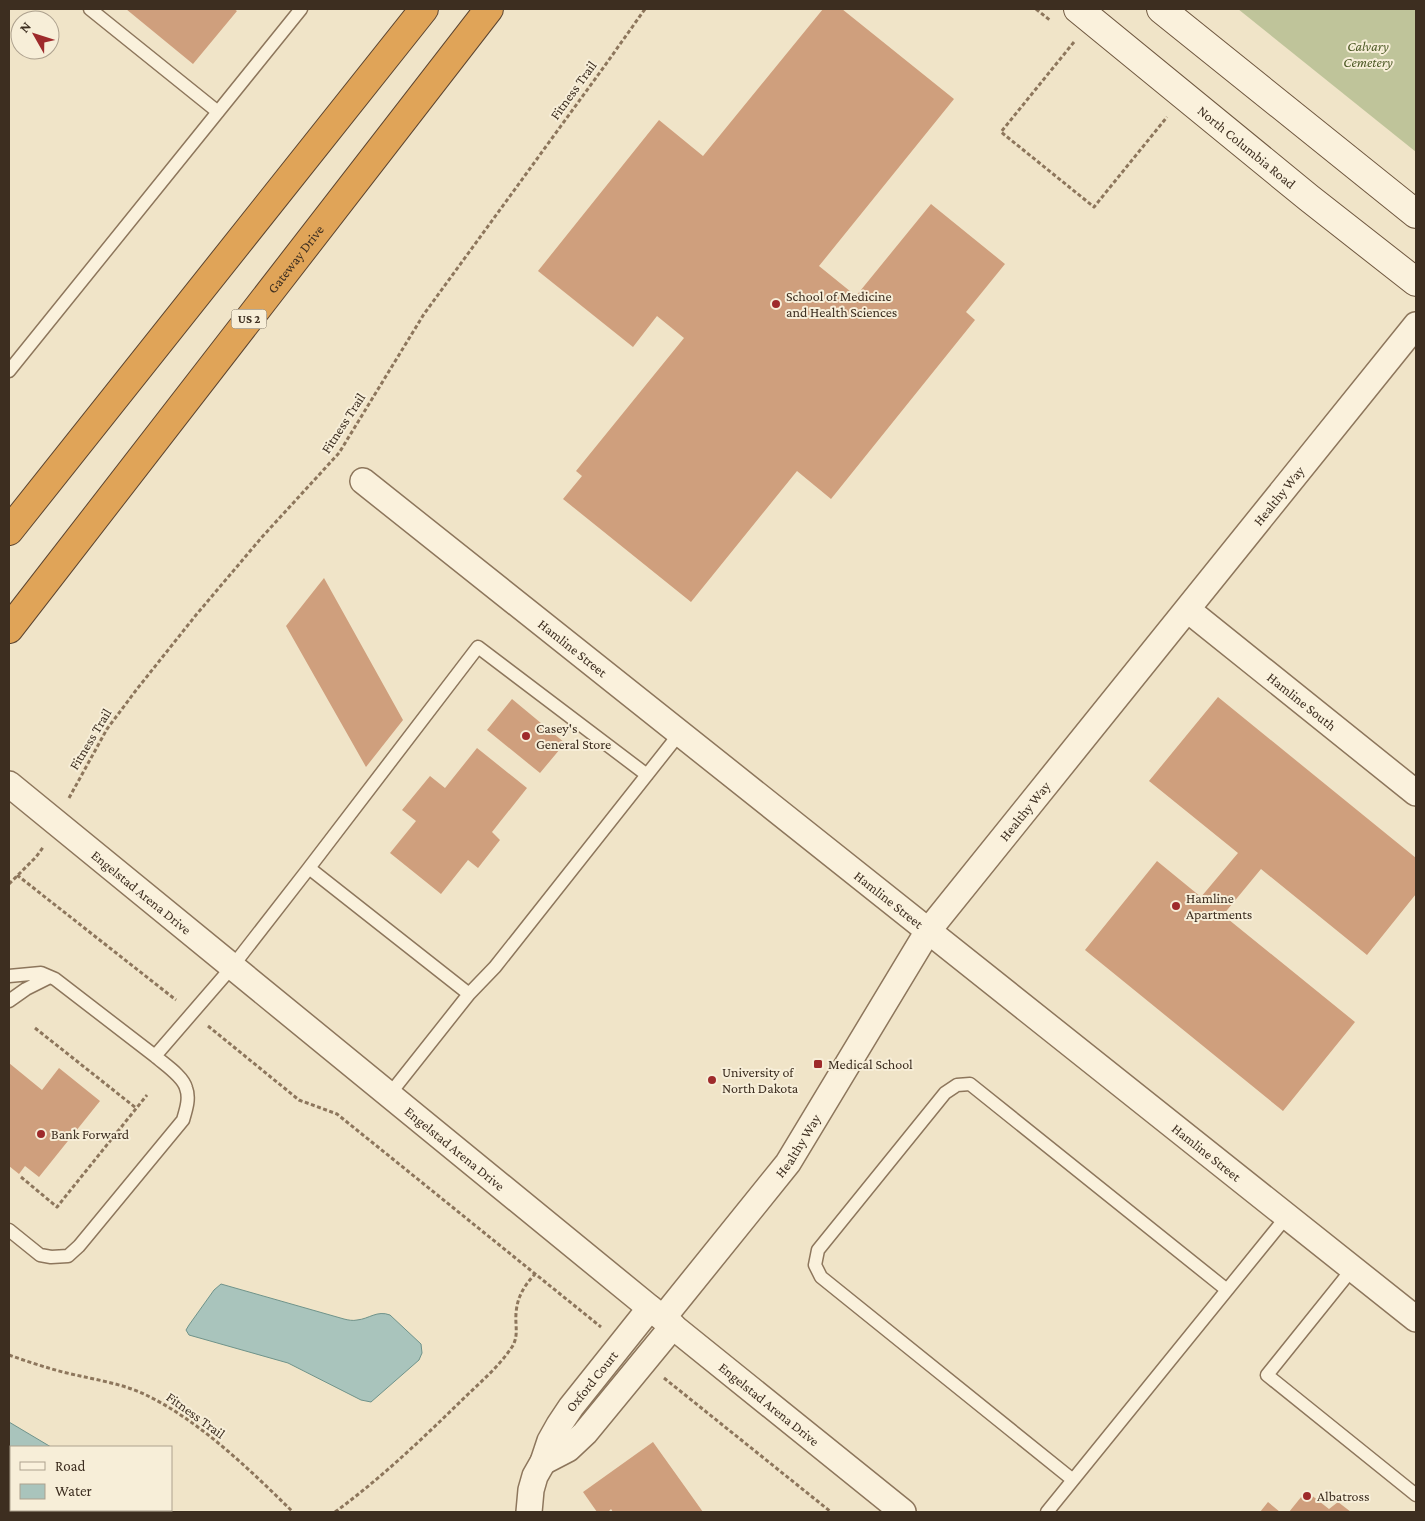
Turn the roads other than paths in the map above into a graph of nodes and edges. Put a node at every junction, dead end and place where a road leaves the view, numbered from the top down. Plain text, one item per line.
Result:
1 (90, 9) edge
2 (301, 9) edge
3 (424, 9) edge
4 (489, 9) edge
5 (1078, 9) edge
6 (1161, 9) edge
7 (218, 112) junction
8 (1416, 214) edge
9 (1416, 282) edge
10 (1416, 325) edge
11 (9, 371) edge
12 (363, 481) dead end
13 (9, 532) edge
14 (1188, 610) junction
15 (9, 629) edge
16 (680, 734) junction
17 (647, 775) junction
18 (9, 784) edge
19 (1416, 793) edge
20 (309, 868) junction
21 (928, 931) junction
22 (232, 966) junction
23 (9, 976) edge
24 (50, 977) junction
25 (9, 984) edge
26 (469, 994) junction
27 (9, 1001) edge
28 (155, 1056) junction
29 (389, 1095) junction
30 (1287, 1216) junction
31 (9, 1230) edge
32 (1353, 1268) junction
33 (1226, 1290) junction
34 (662, 1317) junction
35 (1416, 1319) edge
36 (543, 1462) junction
37 (1073, 1480) junction
38 (1416, 1495) edge
39 (529, 1512) edge
40 (903, 1512) edge
41 (1047, 1512) edge

1 - 7 lane
2 - 7 lane
3 - 13 highway
4 - 15 highway, Gateway Drive / US 2
5 - 9 main road, North Columbia Road
6 - 8 main road
7 - 11 lane
10 - 14 street, Healthy Way
12 - 16 street, Hamline Street
14 - 19 street, Hamline South
14 - 21 street, Healthy Way
16 - 17 lane
16 - 21 street, Hamline Street
17 - 20 lane
17 - 26 lane
18 - 22 street, Engelstad Arena Drive
20 - 22 lane
20 - 26 lane
21 - 30 street, Hamline Street
21 - 34 street, Healthy Way
22 - 28 lane
22 - 29 street, Engelstad Arena Drive
23 - 24 lane
24 - 25 lane
24 - 27 lane
24 - 28 lane
26 - 29 lane
28 - 31 lane
29 - 34 street, Engelstad Arena Drive
30 - 32 street, Hamline Street
30 - 33 lane
32 - 35 street, Hamline Street
32 - 38 lane
33 - 37 lane
33 - 37 lane
34 - 36 street, Oxford Court
34 - 36 street
34 - 40 street, Engelstad Arena Drive
36 - 39 street, Oxford Court
37 - 41 lane

